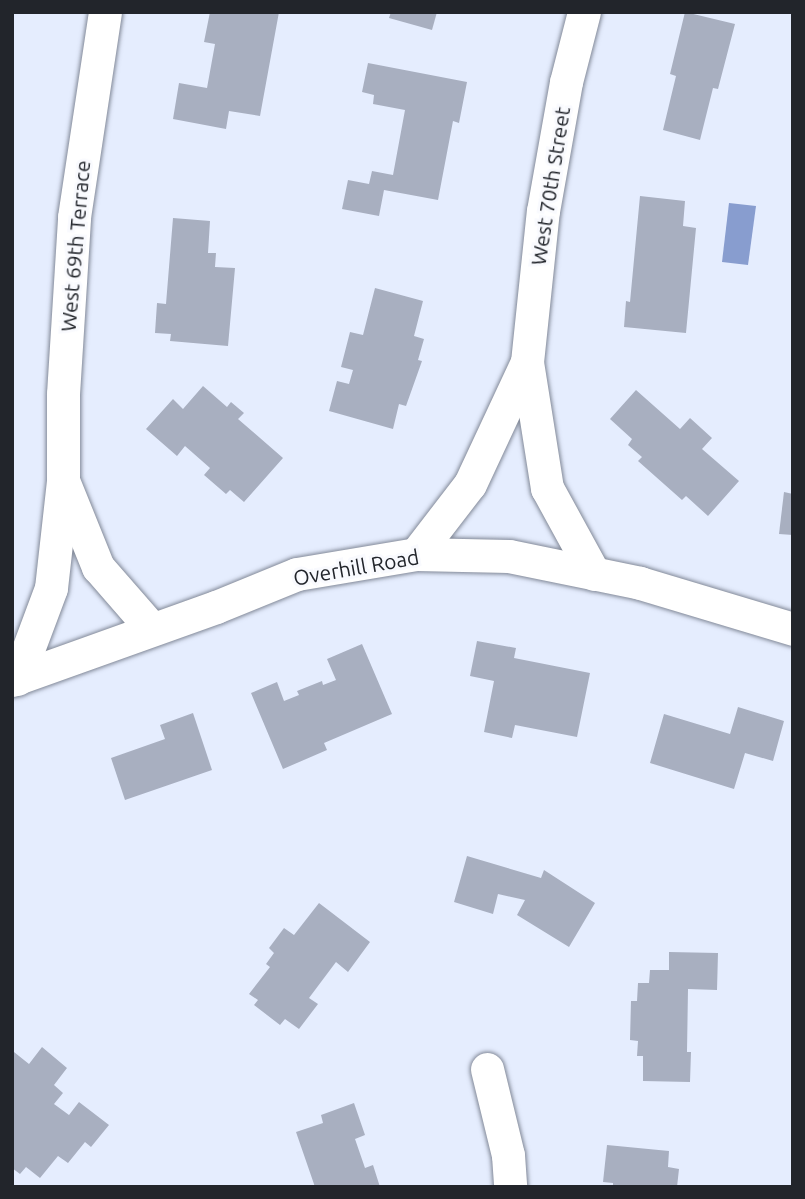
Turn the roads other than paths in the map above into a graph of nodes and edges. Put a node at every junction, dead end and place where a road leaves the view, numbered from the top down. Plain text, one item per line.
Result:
1 (105, 12) edge
2 (584, 12) edge
3 (527, 362) junction
4 (63, 481) junction
5 (416, 554) junction
6 (593, 574) junction
7 (152, 629) junction
8 (793, 629) edge
9 (15, 679) edge
10 (487, 1069) dead end
11 (510, 1187) edge

1 - 4 street, West 69th Terrace
2 - 3 street, West 70th Street
3 - 5 street, West 70th Street
3 - 6 street, West 70th Street
4 - 7 street, West 69th Terrace
4 - 9 street, West 69th Terrace
5 - 6 street, Overhill Road
5 - 7 street, Overhill Road
6 - 8 street, Overhill Road
7 - 9 street, Overhill Road
10 - 11 street

